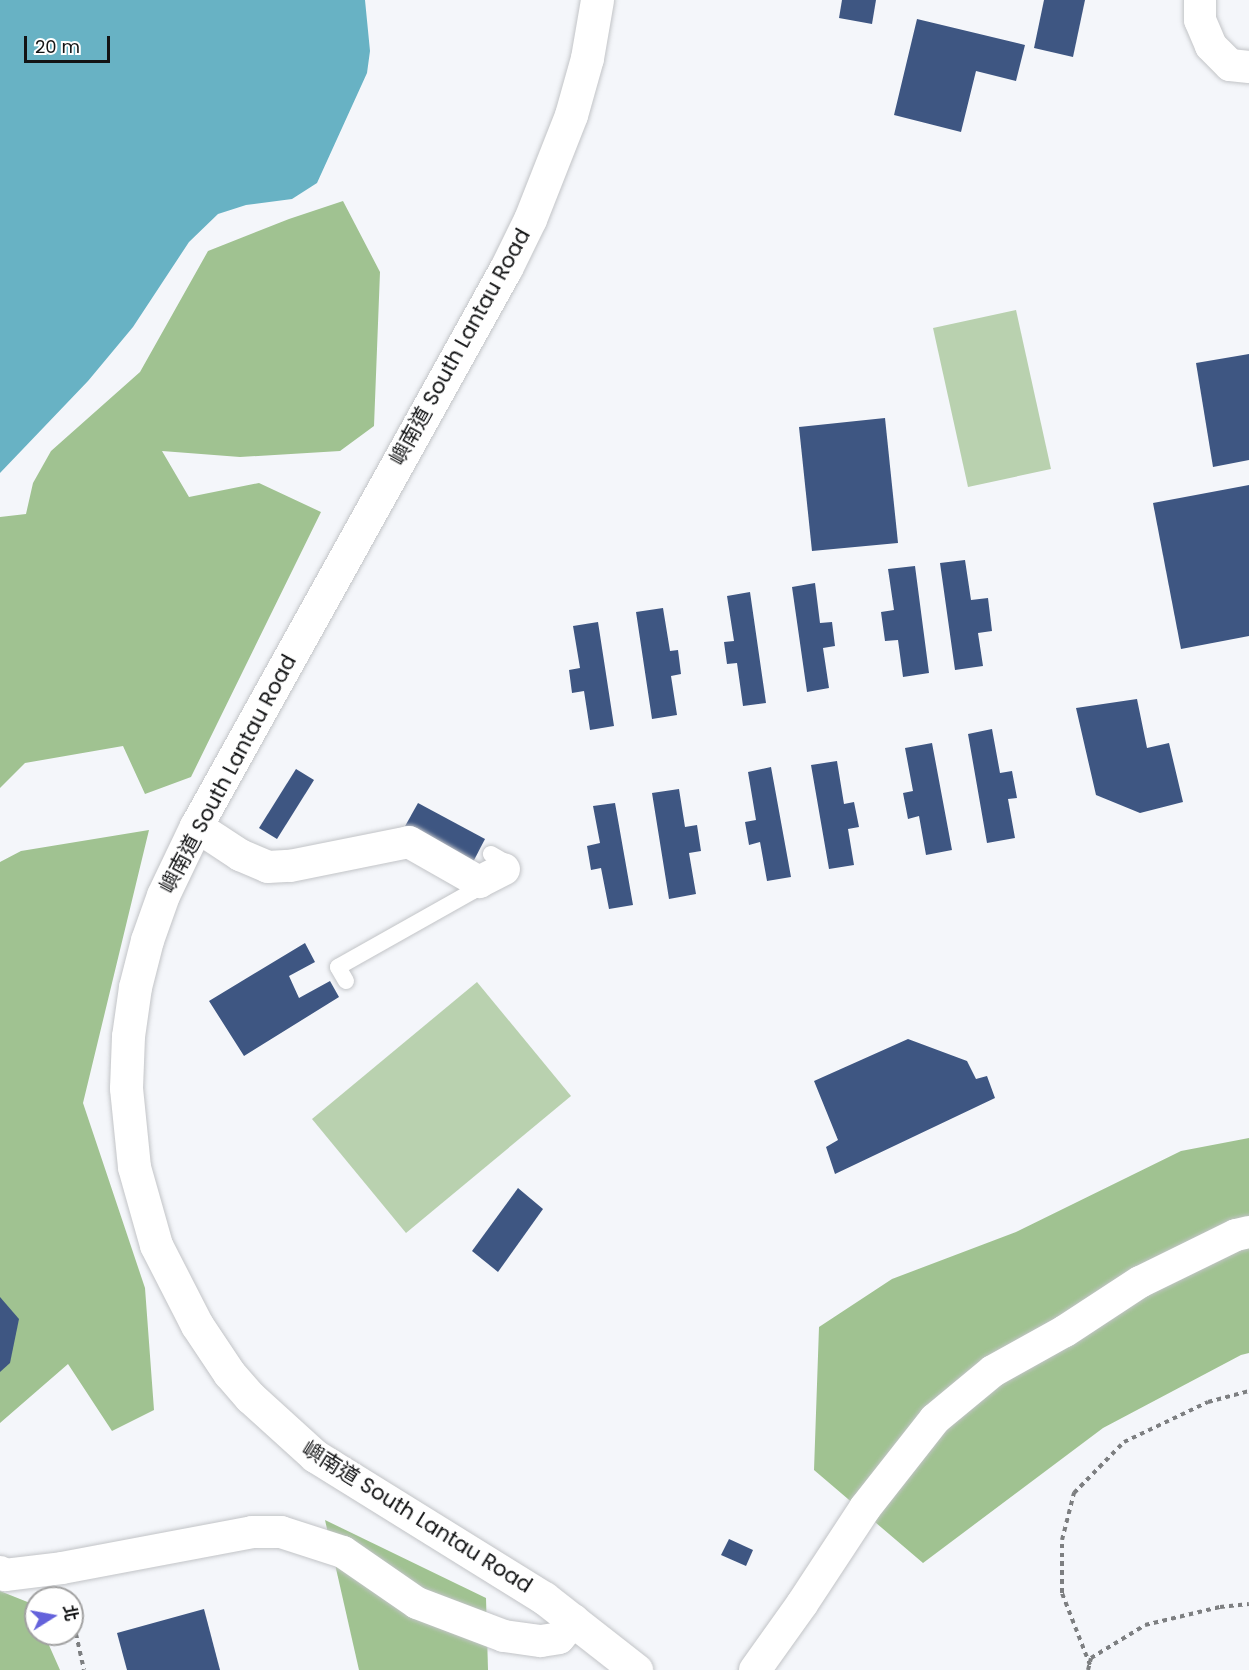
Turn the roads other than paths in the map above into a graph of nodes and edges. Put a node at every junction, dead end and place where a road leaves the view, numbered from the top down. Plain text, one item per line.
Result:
1 (597, 0) edge
2 (1200, 0) edge
3 (1249, 67) edge
4 (196, 826) junction
5 (497, 862) joint
6 (346, 981) dead end
7 (1249, 1232) edge
8 (0, 1572) edge
9 (574, 1620) junction
10 (636, 1670) edge
11 (755, 1670) edge

1 - 4 main road, 嶼南道 South Lantau Road
2 - 3 street
4 - 5 street
4 - 9 main road, 嶼南道 South Lantau Road
5 - 6 lane
7 - 11 street
8 - 9 street
9 - 10 main road, 嶼南道 South Lantau Road

